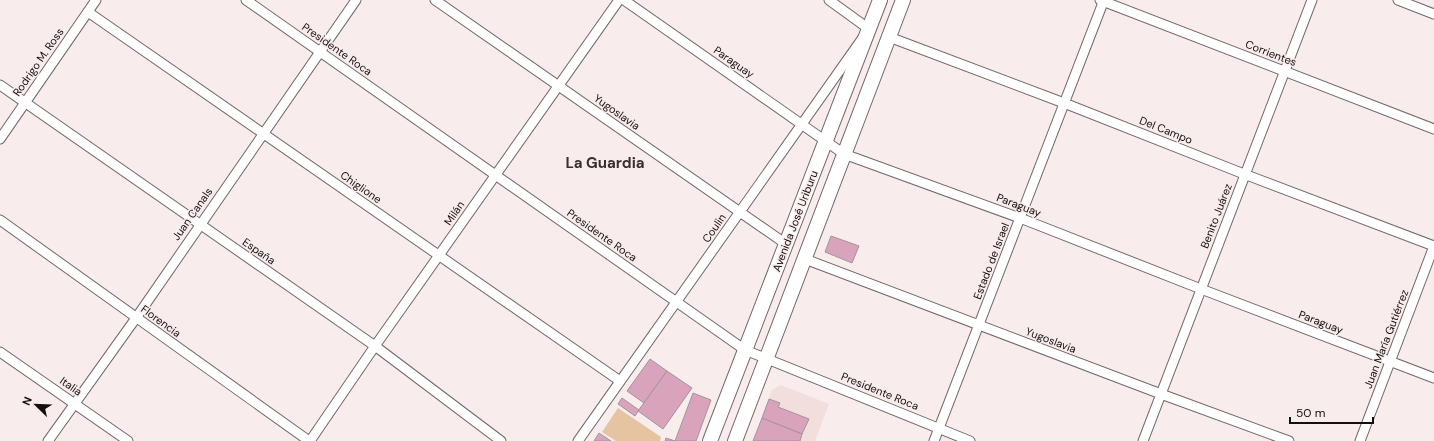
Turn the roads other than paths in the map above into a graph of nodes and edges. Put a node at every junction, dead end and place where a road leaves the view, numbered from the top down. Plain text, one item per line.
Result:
1 (96, 0) edge
2 (246, 0) edge
3 (356, 0) edge
4 (435, 0) edge
5 (619, 0) edge
6 (624, 0) edge
7 (829, 0) edge
8 (880, 0) edge
9 (903, 0) edge
10 (1103, 0) edge
11 (1312, 0) edge
12 (1398, 0) edge
13 (88, 12) junction
14 (1434, 14) edge
15 (868, 29) junction
16 (889, 37) junction
17 (320, 52) junction
18 (1284, 71) junction
19 (0, 85) edge
20 (558, 86) junction
21 (25, 102) junction
22 (1064, 102) junction
23 (801, 124) junction
24 (1434, 129) edge
25 (263, 133) junction
26 (0, 139) edge
27 (826, 141) junction
28 (844, 154) junction
29 (1244, 174) junction
30 (496, 175) junction
31 (740, 212) junction
32 (1020, 218) junction
33 (0, 220) edge
34 (200, 224) junction
35 (786, 244) junction
36 (1434, 246) edge
37 (439, 255) junction
38 (805, 259) junction
39 (1201, 289) junction
40 (676, 302) junction
41 (136, 318) junction
42 (979, 325) junction
43 (375, 346) junction
44 (745, 350) junction
45 (0, 352) edge
46 (766, 358) junction
47 (1391, 361) junction
48 (1434, 378) edge
49 (620, 381) junction
50 (1161, 394) junction
51 (74, 404) junction
52 (939, 428) junction
53 (48, 441) edge
54 (128, 441) edge
55 (309, 441) edge
56 (501, 441) edge
57 (578, 441) edge
58 (710, 441) edge
59 (735, 441) edge
60 (934, 441) edge
61 (970, 441) edge
62 (1143, 441) edge
63 (1289, 441) edge
64 (1360, 441) edge

1 - 13 street, Rodrigo M. Ross
2 - 17 street, Presidente Roca
3 - 17 street, Juan Canals
4 - 20 street, Yugoslavia
5 - 20 street, Milán
6 - 23 street, Paraguay
7 - 15 street
8 - 15 main road, Avenida José Uriburu
9 - 16 main road, Avenida José Uriburu
10 - 18 street, Corrientes
10 - 22 street, Estado de Israel
11 - 18 street, Benito Juárez
12 - 14 street
13 - 21 street, Rodrigo M. Ross
13 - 25 street, Chiglione
15 - 23 street, Coulin
15 - 27 main road, Avenida José Uriburu
16 - 22 street, Del Campo
16 - 28 main road, Avenida José Uriburu
17 - 25 street, Juan Canals
17 - 30 street, Presidente Roca
18 - 24 street, Corrientes
18 - 29 street, Benito Juárez
19 - 21 street, España
20 - 30 street, Milán
20 - 31 street, Yugoslavia
21 - 26 street, Rodrigo M. Ross
21 - 34 street, España
22 - 29 street, Del Campo
22 - 32 street, Estado de Israel
23 - 27 street, Paraguay
23 - 31 street, Coulin
25 - 34 street, Juan Canals
25 - 37 street, Chiglione
27 - 28 street, Paraguay
27 - 35 main road, Avenida José Uriburu
28 - 32 street, Paraguay
28 - 38 main road, Avenida José Uriburu
29 - 36 street, Del Campo
29 - 39 street, Benito Juárez
30 - 37 street, Milán
30 - 40 street, Presidente Roca
31 - 35 street, Yugoslavia
31 - 40 street, Coulin
32 - 39 street, Paraguay
32 - 42 street, Estado de Israel
33 - 41 street, Florencia
34 - 41 street, Juan Canals
34 - 43 street, España
35 - 44 main road, Avenida José Uriburu
36 - 47 street, Juan María Gutiérrez
37 - 43 street, Milán
37 - 49 street, Chiglione
38 - 42 street, Yugoslavia
38 - 46 main road, Avenida José Uriburu
39 - 47 street, Paraguay
39 - 50 street, Benito Juárez
40 - 44 street, Presidente Roca
40 - 49 street, Coulin
41 - 51 street, Juan Canals
41 - 55 street, Florencia
42 - 50 street, Yugoslavia
42 - 52 street, Estado de Israel
43 - 55 street, Milán
43 - 56 street, España
44 - 46 street, Presidente Roca
44 - 58 main road, Avenida José Uriburu
45 - 51 street, Italia
46 - 52 street, Presidente Roca
46 - 59 main road, Avenida José Uriburu
47 - 48 street, Paraguay
47 - 64 street, Juan María Gutiérrez
49 - 57 street, Coulin
50 - 62 street, Benito Juárez
50 - 63 street, Yugoslavia
51 - 53 street, Juan Canals
51 - 54 street, Italia
52 - 60 street, Estado de Israel
52 - 61 street, Presidente Roca

